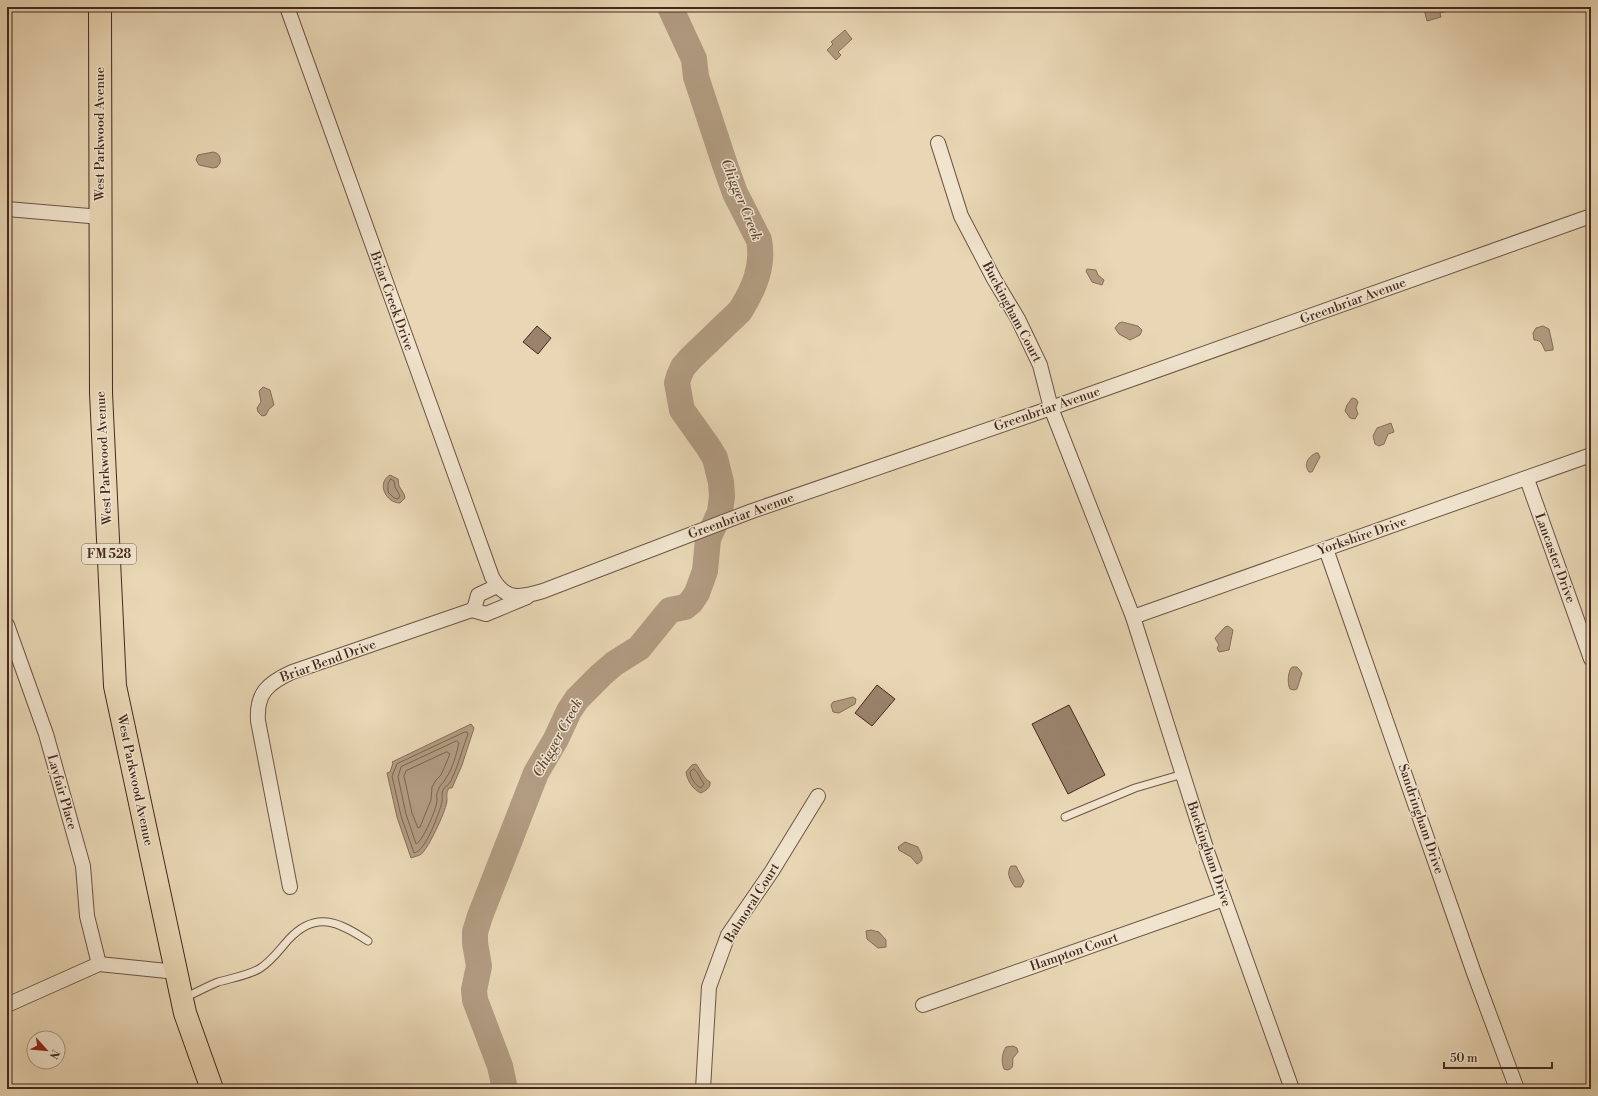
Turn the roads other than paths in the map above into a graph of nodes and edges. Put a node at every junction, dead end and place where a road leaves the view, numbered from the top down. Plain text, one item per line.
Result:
1 (100, 7) edge
2 (287, 7) edge
3 (938, 143) dead end
4 (7, 209) edge
5 (1591, 216) edge
6 (101, 217) junction
7 (1051, 408) junction
8 (1591, 455) edge
9 (1527, 479) junction
10 (1326, 549) junction
11 (500, 589) junction
12 (533, 594) junction
13 (472, 610) junction
14 (1132, 617) junction
15 (7, 625) edge
16 (1591, 659) edge
17 (1183, 774) junction
18 (818, 796) dead end
19 (1065, 817) dead end
20 (290, 887) dead end
21 (1224, 899) junction
22 (368, 941) dead end
23 (99, 964) junction
24 (177, 972) junction
25 (182, 999) junction
26 (7, 1005) edge
27 (923, 1005) dead end
28 (212, 1089) edge
29 (703, 1089) edge
30 (1292, 1089) edge
31 (1516, 1089) edge

1 - 6 main road, West Parkwood Avenue / FM 528
2 - 11 street, Briar Creek Drive
3 - 7 street, Buckingham Court
4 - 6 street
5 - 7 street, Greenbriar Avenue
6 - 24 main road, West Parkwood Avenue / FM 528
7 - 12 street, Greenbriar Avenue
7 - 14 street, Buckingham Court
8 - 9 street, Yorkshire Drive
9 - 10 street, Yorkshire Drive
9 - 16 street, Lancaster Drive
10 - 14 street, Yorkshire Drive
10 - 31 street, Sandringham Drive
11 - 12 street, Greenbriar Avenue
11 - 13 street
12 - 13 street, Briar Bend Drive
13 - 20 street, Briar Bend Drive
14 - 17 street, Buckingham Drive
15 - 23 street, Layfair Place
17 - 19 lane
17 - 21 street, Buckingham Drive
18 - 29 street, Balmoral Court
21 - 27 street, Hampton Court
21 - 30 street, Buckingham Drive
22 - 25 lane
23 - 24 street
23 - 26 street
24 - 25 main road, West Parkwood Avenue / FM 528
25 - 28 main road, West Parkwood Avenue / FM 528

